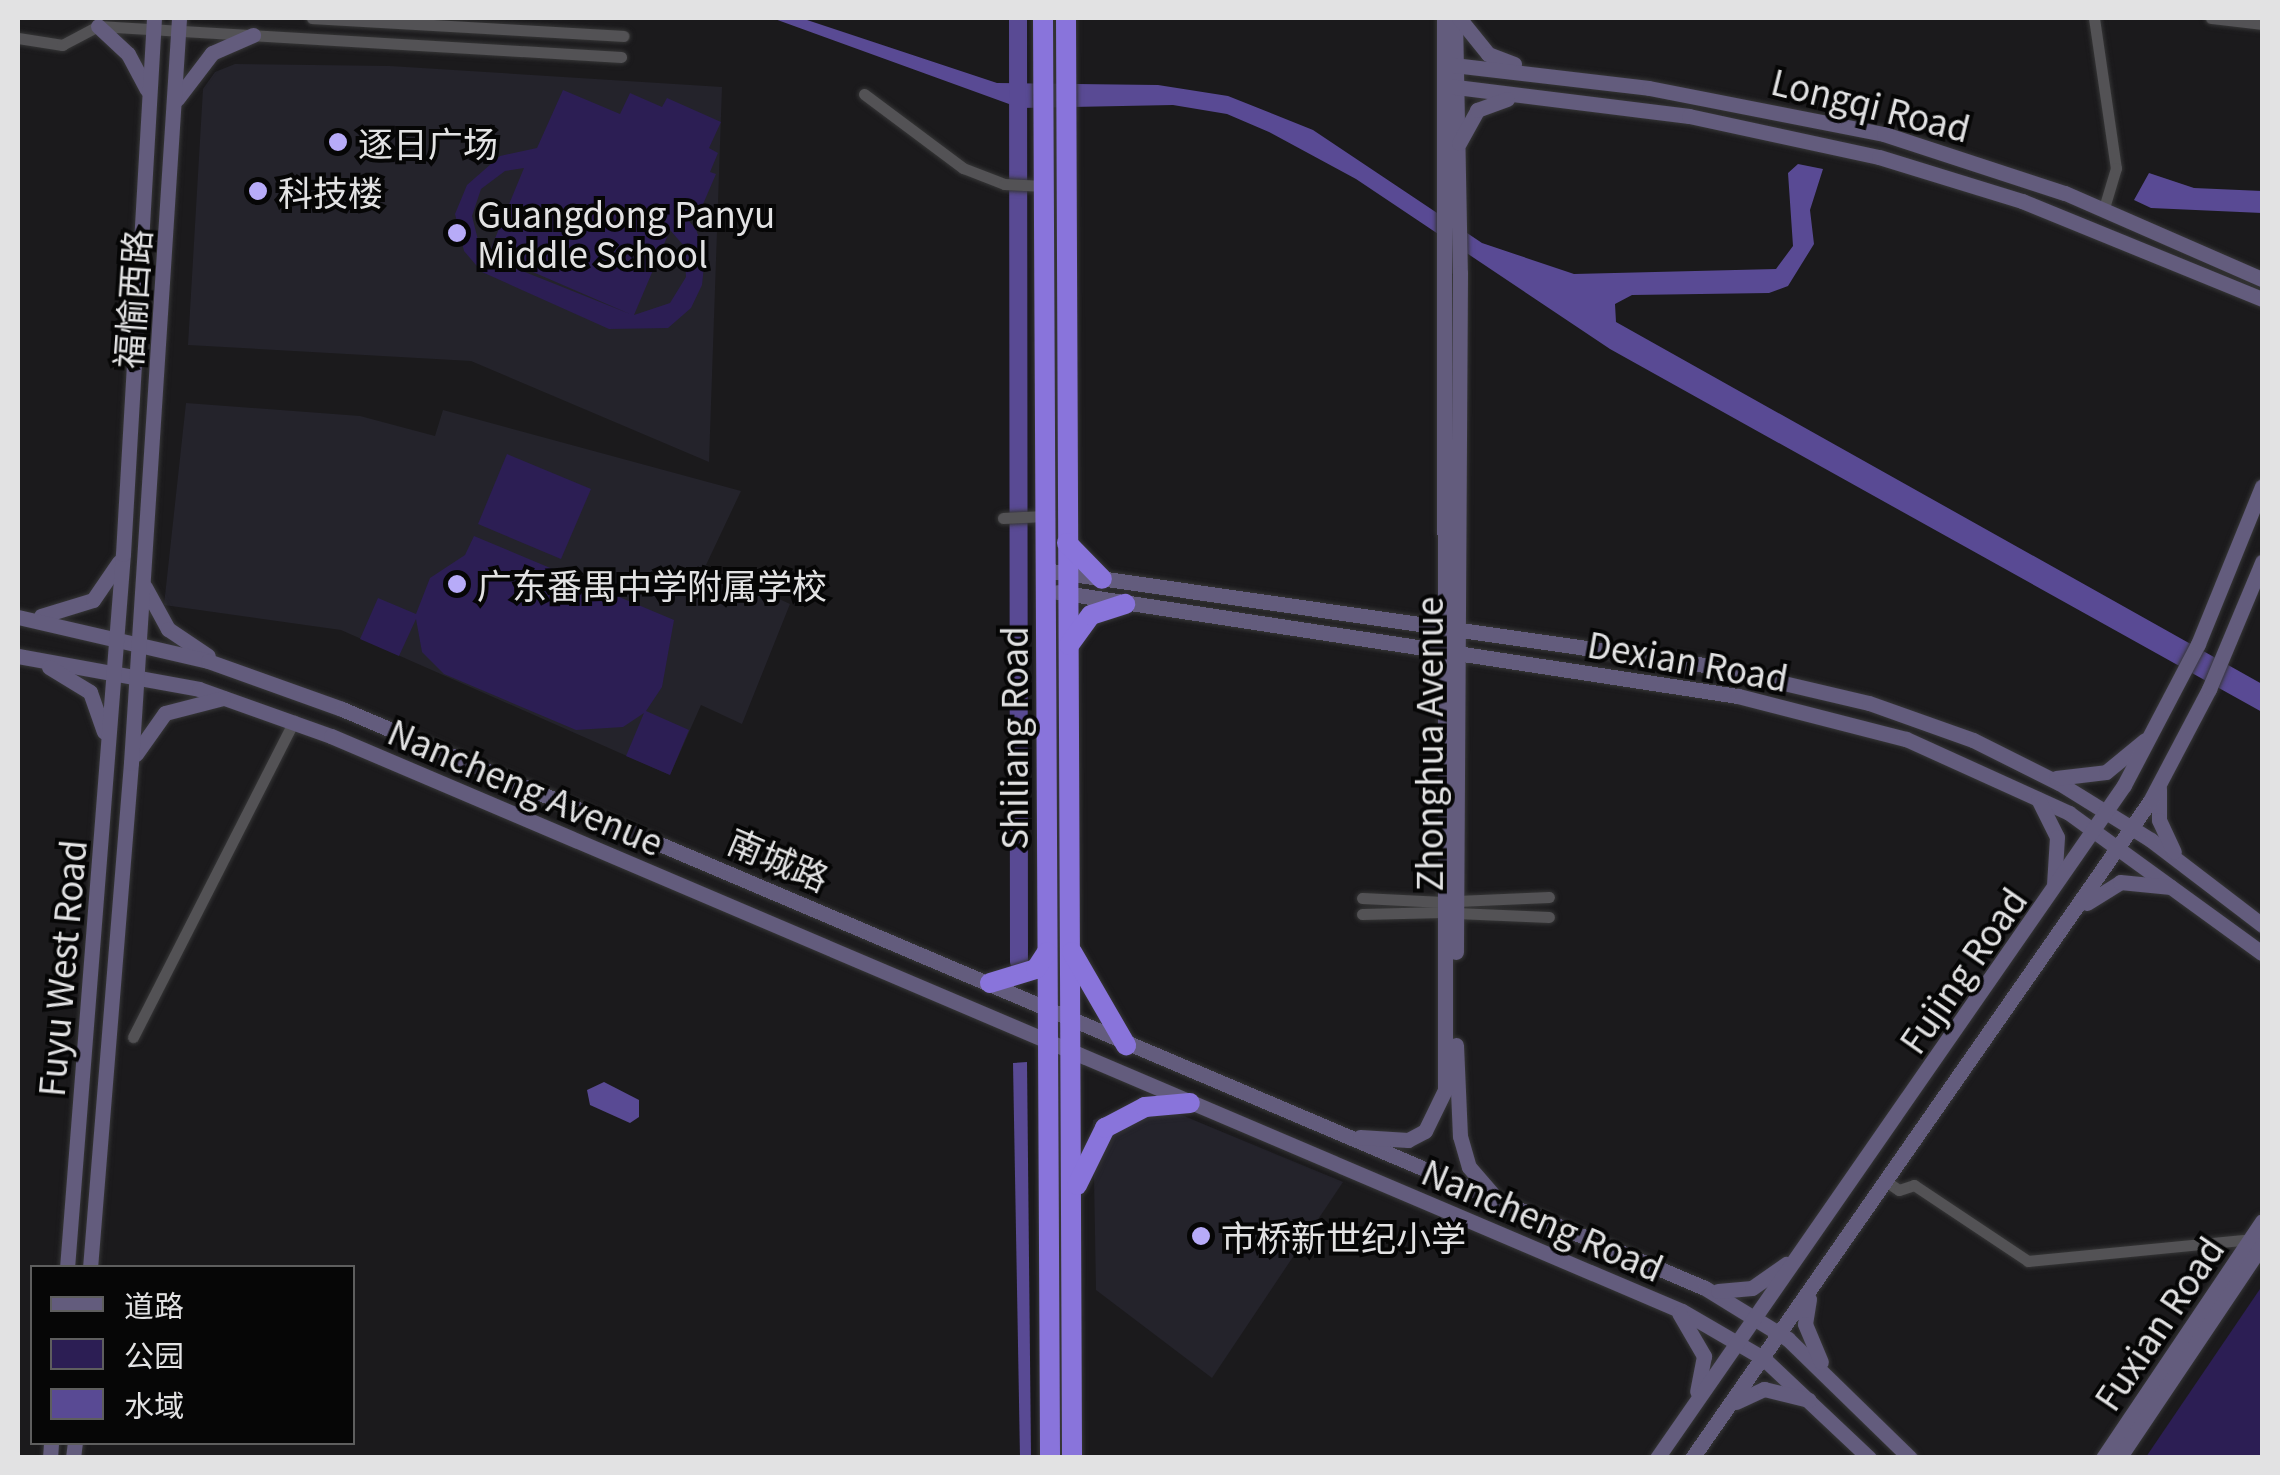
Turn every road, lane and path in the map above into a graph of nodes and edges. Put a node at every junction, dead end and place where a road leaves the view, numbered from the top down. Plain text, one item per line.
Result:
1 (312, 18) edge
2 (1043, 18) edge
3 (1066, 18) edge
4 (1444, 18) edge
5 (1457, 18) edge
6 (2094, 18) edge
7 (2211, 18) edge
8 (96, 22) edge
9 (154, 24) edge
10 (179, 24) edge
11 (2262, 24) edge
12 (254, 36) junction
13 (622, 36) dead end
14 (18, 38) edge
15 (621, 57) dead end
16 (1450, 64) junction
17 (1576, 78) junction
18 (1450, 86) junction
19 (864, 94) dead end
20 (1568, 99) junction
21 (150, 105) junction
22 (173, 107) junction
23 (1056, 121) junction
24 (1456, 152) junction
25 (1039, 186) junction
26 (1447, 193) junction
27 (2104, 208) junction
28 (2262, 279) edge
29 (2240, 288) junction
30 (2262, 299) edge
31 (2262, 309) edge
32 (2262, 486) edge
33 (1039, 516) junction
34 (1003, 518) dead end
35 (125, 534) junction
36 (1066, 541) junction
37 (2262, 562) edge
38 (1102, 579) junction
39 (1044, 580) junction
40 (144, 583) junction
41 (1066, 583) junction
42 (1125, 604) junction
43 (18, 617) edge
44 (1450, 629) junction
45 (116, 639) junction
46 (139, 645) junction
47 (1067, 651) junction
48 (1450, 653) junction
49 (19, 656) edge
50 (234, 669) junction
51 (113, 673) junction
52 (137, 678) junction
53 (226, 698) junction
54 (294, 721) junction
55 (2158, 726) junction
56 (107, 762) junction
57 (2048, 776) junction
58 (2160, 782) junction
59 (128, 792) junction
60 (2032, 792) junction
61 (2107, 811) junction
62 (2132, 827) junction
63 (2096, 830) junction
64 (2120, 845) junction
65 (2182, 864) junction
66 (2179, 889) junction
67 (1549, 897) dead end
68 (1362, 898) dead end
69 (2049, 898) junction
70 (1450, 907) junction
71 (1362, 914) dead end
72 (2072, 916) junction
73 (1549, 917) dead end
74 (2262, 925) edge
75 (1069, 947) junction
76 (1047, 952) junction
77 (2262, 953) edge
78 (994, 985) junction
79 (1048, 1010) junction
80 (986, 1015) junction
81 (1070, 1020) junction
82 (133, 1037) dead end
83 (1048, 1042) junction
84 (1126, 1045) junction
85 (1070, 1051) junction
86 (1171, 1064) junction
87 (1450, 1089) junction
88 (1160, 1090) junction
89 (1190, 1103) junction
90 (1342, 1136) junction
91 (1886, 1182) junction
92 (1072, 1201) junction
93 (1500, 1202) junction
94 (2262, 1222) edge
95 (1812, 1239) junction
96 (2257, 1242) edge
97 (67, 1265) edge
98 (90, 1265) edge
99 (1709, 1290) junction
100 (1812, 1290) junction
101 (1674, 1307) junction
102 (1758, 1316) junction
103 (1781, 1334) junction
104 (1740, 1342) junction
105 (1763, 1358) junction
106 (1827, 1375) junction
107 (1812, 1401) junction
108 (1688, 1414) junction
109 (1720, 1419) junction
110 (1050, 1458) edge
111 (1072, 1458) edge
112 (1657, 1458) edge
113 (1692, 1458) edge
114 (1869, 1458) edge
115 (1910, 1458) edge
116 (2103, 1458) edge
117 (2119, 1458) edge

1 - 13 street
2 - 23 highway, Shiliang Road
3 - 23 highway, Shiliang Road
4 - 16 street
5 - 16 street
5 - 17 street
6 - 27 street
7 - 11 street
8 - 9 street
8 - 14 street
8 - 21 street
9 - 10 street
9 - 21 street, 福愉西路
10 - 12 street
10 - 22 street, 福愉西路
12 - 15 street
12 - 22 street
16 - 17 street, Longqi Road
16 - 18 street
17 - 27 street, Longqi Road
18 - 20 street, Longqi Road
18 - 24 street
18 - 26 street
19 - 25 street
20 - 24 street
20 - 29 street, Longqi Road
21 - 35 street, 福愉西路
22 - 40 street, 福愉西路
23 - 25 highway, Shiliang Road
23 - 36 highway, Shiliang Road
24 - 26 street
25 - 33 highway, Shiliang Road
26 - 44 street, Zhonghua Avenue
26 - 44 street, Zhonghua Avenue
27 - 28 street, Longqi Road
29 - 30 street, Longqi Road
29 - 31 street
32 - 55 street, Fujing Road
33 - 34 street
33 - 39 highway, Shiliang Road
35 - 43 street
35 - 45 street, Fuyu West Road
36 - 38 highway
36 - 41 highway, Shiliang Road
37 - 58 street, Fujing Road
38 - 41 street, Dexian Road
38 - 44 street, Dexian Road
39 - 41 street, Dexian Road
39 - 76 highway, Shiliang Road
40 - 46 street, 福愉西路
40 - 50 street
41 - 42 street, Dexian Road
41 - 47 highway, Shiliang Road
42 - 47 highway
42 - 48 street, Dexian Road
43 - 45 street, 南城路
44 - 48 street, Zhonghua Avenue
44 - 57 street, Dexian Road
45 - 46 street, 南城路
45 - 51 street, Fuyu West Road
46 - 50 street, 南城路
46 - 52 street, Fuyu West Road
47 - 75 highway, Shiliang Road
48 - 60 street, Dexian Road
48 - 70 street, Zhonghua Avenue
49 - 51 street, Nancheng Avenue
49 - 56 street
50 - 78 street, 南城路
51 - 52 street, Nancheng Avenue
51 - 56 street, Fuyu West Road
52 - 53 street, Nancheng Avenue
52 - 59 street, Fuyu West Road
53 - 54 street, Nancheng Avenue
53 - 59 street
54 - 80 street, Nancheng Avenue
54 - 82 street
55 - 57 street
55 - 61 street, Fujing Road
56 - 97 street, Fuyu West Road
57 - 61 street, Dexian Road
58 - 62 street, Fujing Road
58 - 65 street
59 - 98 street, Fuyu West Road
60 - 63 street, Dexian Road
60 - 69 street
61 - 62 street, Dexian Road
61 - 63 street, Fujing Road
62 - 64 street, Fujing Road
62 - 65 street, Dexian Road
63 - 64 street, Dexian Road
63 - 69 street, Fujing Road
64 - 66 street, Dexian Road
64 - 72 street, Fujing Road
65 - 74 street, Dexian Road
66 - 72 street
66 - 77 street, Dexian Road
67 - 70 street
68 - 70 street
69 - 95 street, Fujing Road
70 - 71 street
70 - 73 street
70 - 87 street, Zhonghua Avenue
72 - 91 street, Fujing Road
75 - 81 highway, Shiliang Road
75 - 84 highway
76 - 78 highway
76 - 79 highway, Shiliang Road
78 - 79 street, 南城路
78 - 80 street
79 - 81 street, 南城路
79 - 83 highway, Shiliang Road
80 - 83 street, Nancheng Avenue
81 - 84 street, 南城路
81 - 85 highway, Shiliang Road
83 - 85 street, Nancheng Avenue
83 - 110 highway, Shiliang Road
84 - 86 street, 南城路
85 - 88 street, Nancheng Avenue
85 - 92 highway, Shiliang Road
86 - 88 street
86 - 90 street, 南城路
87 - 90 street
87 - 93 street, Zhonghua Avenue
88 - 89 street, Nancheng Road
89 - 92 highway
89 - 101 street, Nancheng Road
90 - 93 street, 南城路
91 - 96 street
91 - 100 street, Fujing Road
92 - 111 highway, Shiliang Road
93 - 99 street, Nancheng Road
94 - 96 street, Fuxian Road
95 - 99 street
95 - 102 street, Fujing Road
96 - 116 street, Fuxian Road
96 - 117 street, Fuxian Road
99 - 102 street, Nancheng Road
100 - 103 street, Fujing Road
100 - 106 street
101 - 104 street, Nancheng Road
101 - 108 street
102 - 103 street, Nancheng Road
102 - 104 street, Fujing Road
103 - 105 street, Fujing Road
103 - 106 street, Nancheng Road
104 - 105 street, Nancheng Road
104 - 108 street, Fujing Road
105 - 107 street, Nancheng Road
105 - 109 street, Fujing Road
106 - 115 street, Nancheng Road
107 - 109 street
107 - 114 street, Nancheng Road
108 - 112 street, Fujing Road
109 - 113 street, Fujing Road

